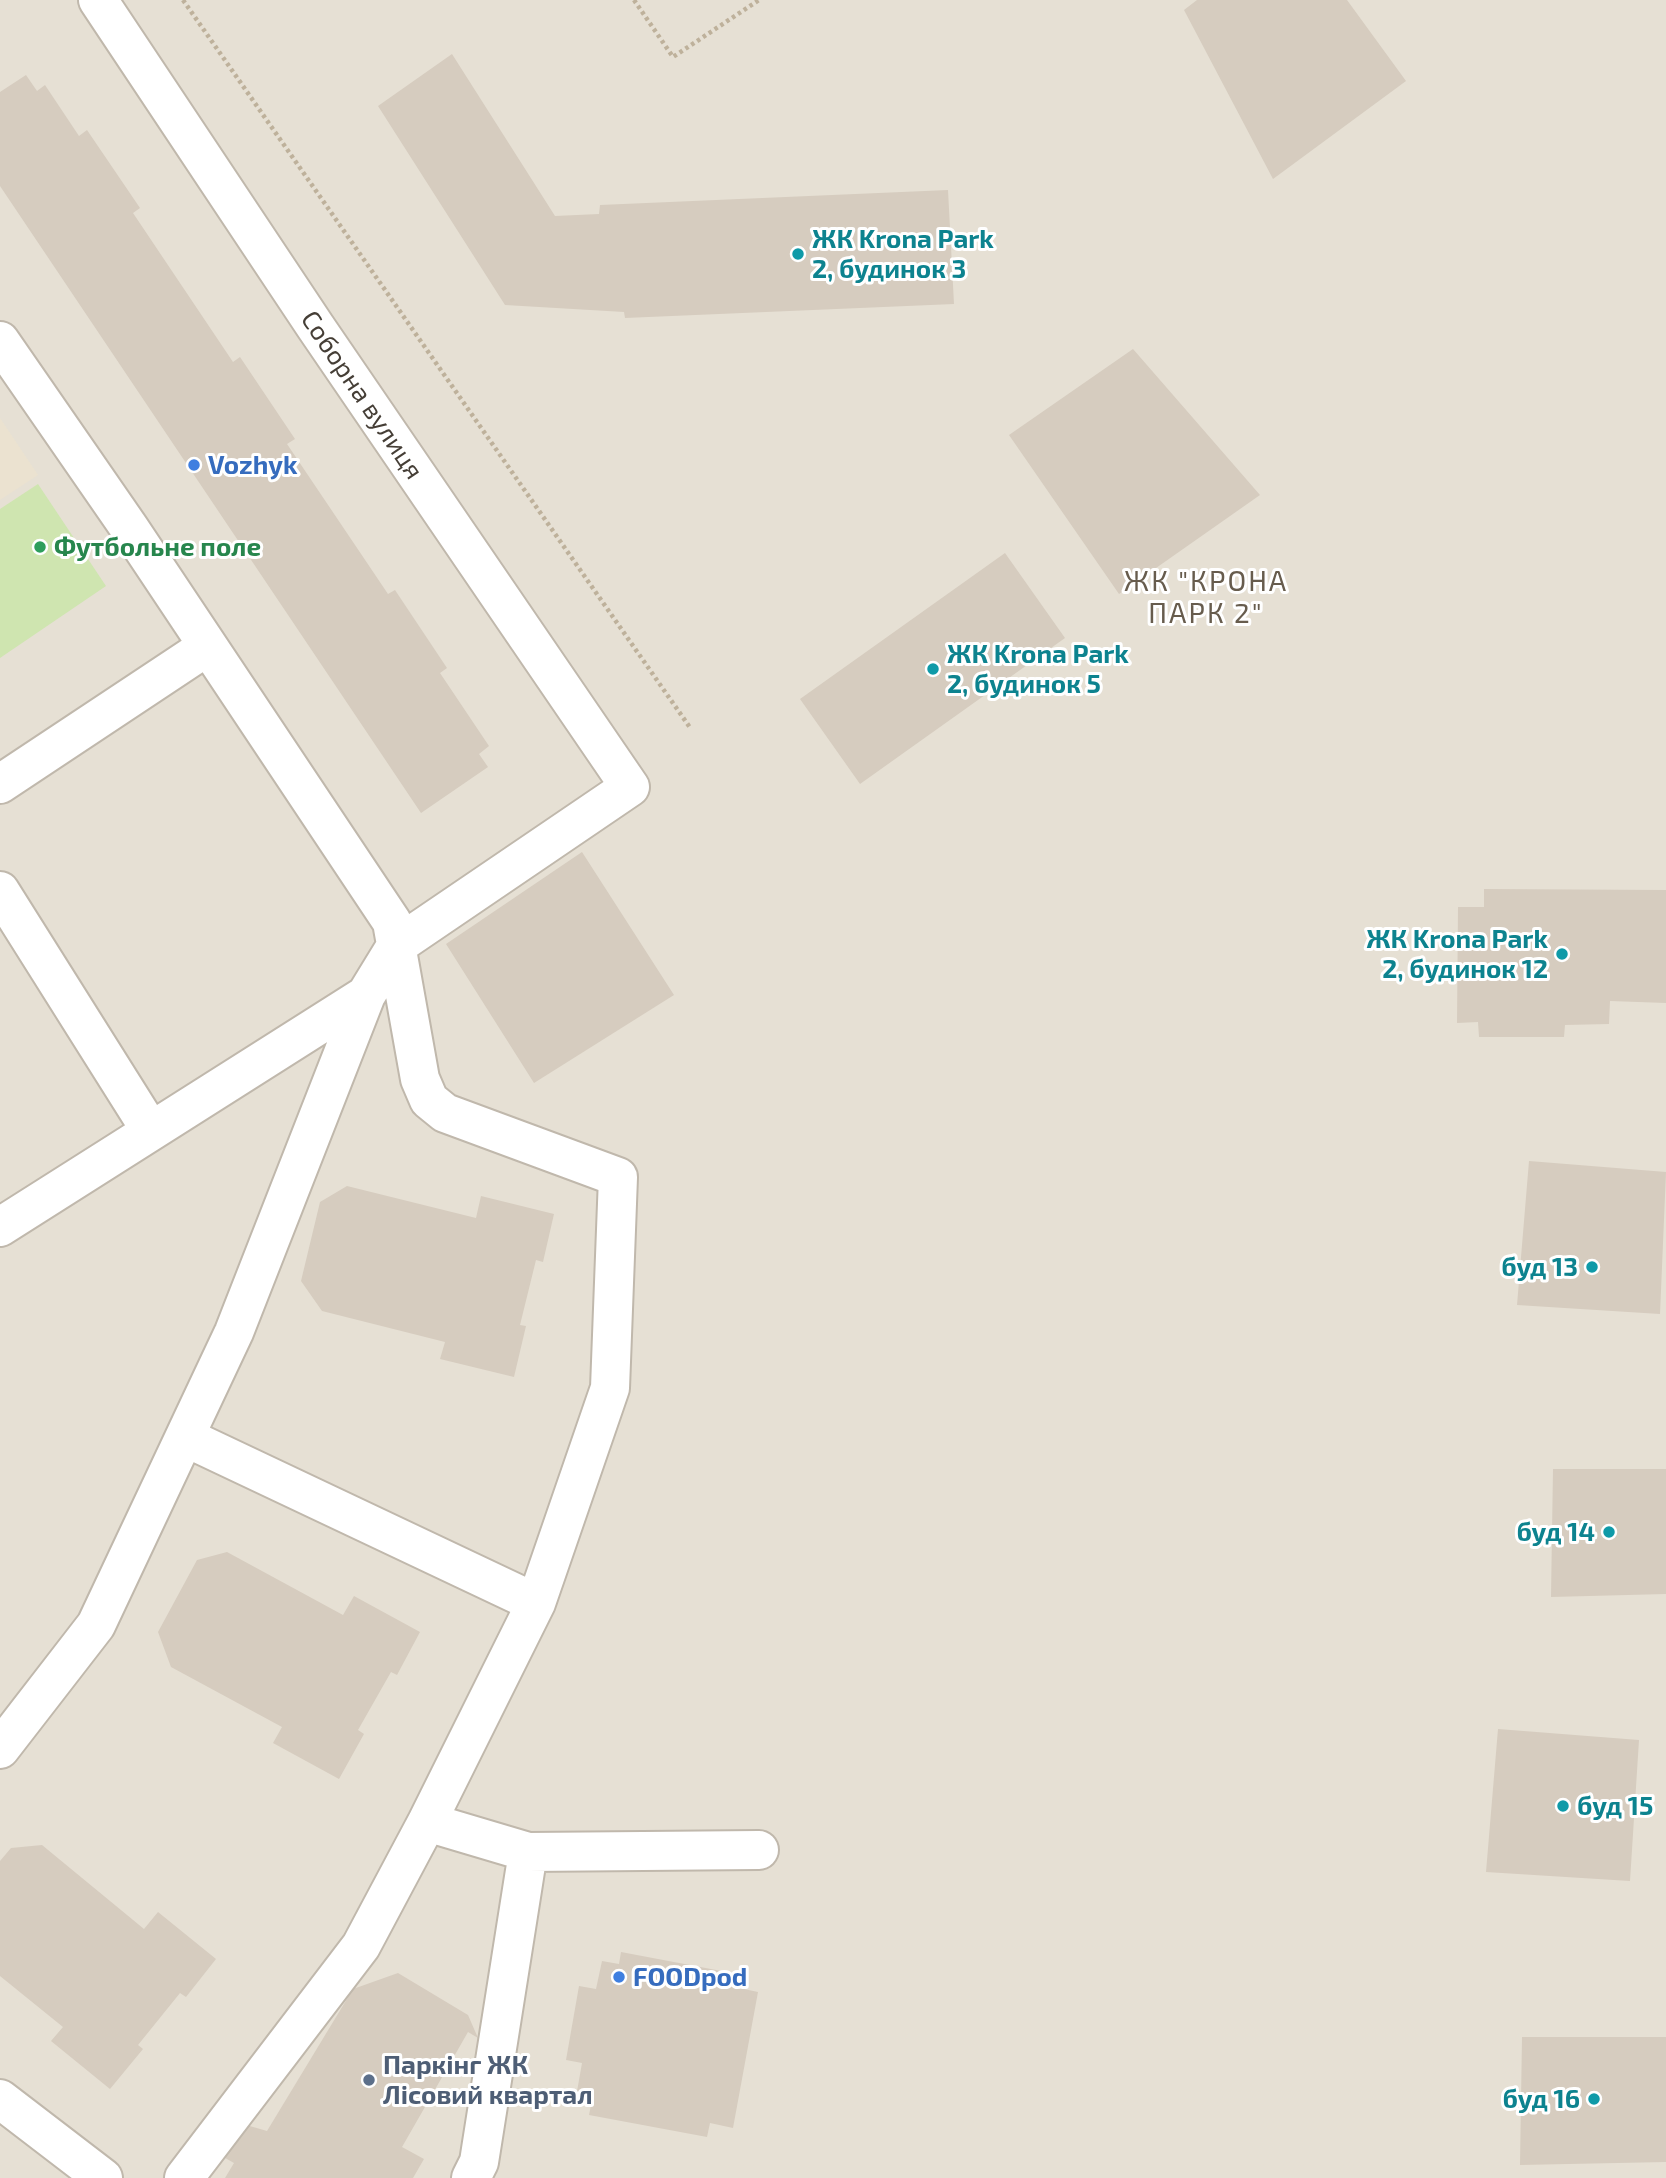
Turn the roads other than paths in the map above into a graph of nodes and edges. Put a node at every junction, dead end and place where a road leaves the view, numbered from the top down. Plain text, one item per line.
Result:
1 (98, 0) edge
2 (0, 341) edge
3 (208, 646) junction
4 (0, 784) edge
5 (0, 891) edge
6 (396, 946) junction
7 (366, 995) junction
8 (151, 1131) junction
9 (0, 1227) edge
10 (185, 1437) junction
11 (536, 1603) junction
12 (0, 1748) edge
13 (427, 1822) junction
14 (759, 1850) dead end
15 (528, 1852) junction
16 (0, 2099) edge
17 (103, 2178) edge
18 (184, 2178) edge
19 (471, 2178) edge

1 - 6 street, Соборна вулиця
2 - 3 street
3 - 4 street
3 - 6 street
5 - 8 street
6 - 7 street
6 - 11 street
7 - 8 street
7 - 10 street
8 - 9 street
10 - 11 street
10 - 12 street
11 - 13 street
13 - 15 street
13 - 18 street
14 - 15 street
15 - 19 street
16 - 17 street

